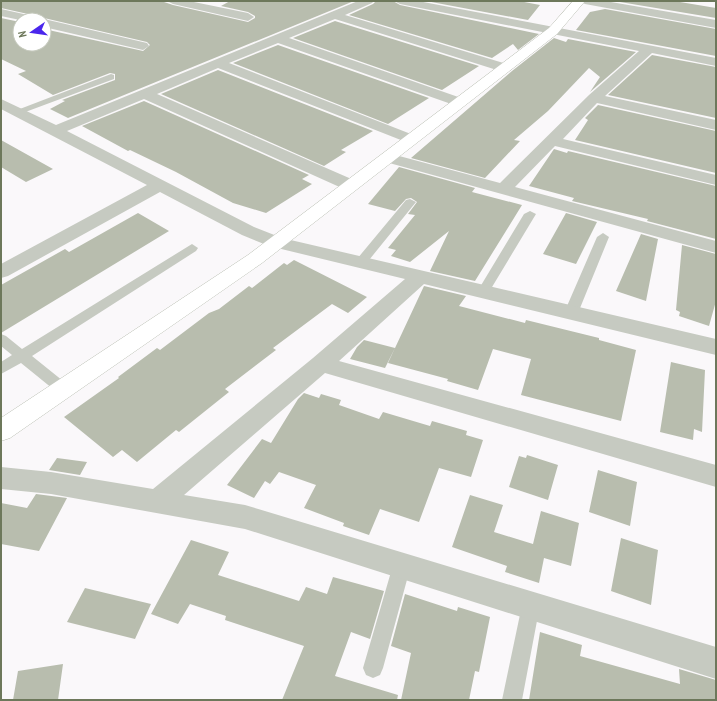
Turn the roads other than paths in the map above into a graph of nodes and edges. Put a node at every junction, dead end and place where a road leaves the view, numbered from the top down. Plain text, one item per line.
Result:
1 (173, 1) edge
2 (368, 1) edge
3 (400, 1) edge
4 (588, 1) edge
5 (1, 12) edge
6 (12, 15) edge
7 (334, 16) junction
8 (248, 17) dead end
9 (716, 24) edge
10 (52, 25) edge
11 (553, 31) junction
12 (277, 38) junction
13 (143, 46) dead end
14 (649, 49) junction
15 (716, 62) edge
16 (219, 64) junction
17 (505, 68) junction
18 (111, 76) dead end
19 (145, 94) junction
20 (594, 98) junction
21 (459, 102) junction
22 (9, 108) edge
23 (716, 125) edge
24 (55, 131) junction
25 (411, 139) junction
26 (553, 141) junction
27 (388, 158) junction
28 (716, 180) edge
29 (160, 185) junction
30 (350, 185) junction
31 (504, 188) junction
32 (410, 202) dead end
33 (530, 214) dead end
34 (604, 237) dead end
35 (276, 242) junction
36 (192, 248) dead end
37 (716, 248) edge
38 (361, 262) junction
39 (1, 272) edge
40 (419, 277) junction
41 (483, 292) junction
42 (572, 313) junction
43 (1, 339) edge
44 (716, 347) edge
45 (22, 355) junction
46 (321, 364) junction
47 (1, 368) edge
48 (63, 388) junction
49 (1, 431) edge
50 (716, 476) edge
51 (1, 478) edge
52 (158, 501) junction
53 (402, 565) junction
54 (531, 605) junction
55 (716, 663) edge
56 (373, 668) dead end
57 (512, 700) edge

1 - 8 street
2 - 7 street
3 - 11 street
4 - 9 street
4 - 11 street
5 - 6 street
7 - 12 street
7 - 17 street
10 - 13 street
11 - 14 street
11 - 17 street
12 - 16 street
12 - 21 street
14 - 15 street
14 - 20 street
16 - 19 street
16 - 25 street
17 - 21 street
18 - 22 lane
19 - 24 street
19 - 30 street
20 - 23 street
20 - 26 street
21 - 25 street
22 - 24 street
24 - 29 street
25 - 27 street
26 - 28 street
26 - 31 street
27 - 30 street
27 - 31 street
29 - 35 street
29 - 39 street
30 - 35 street
31 - 37 street
32 - 38 lane
33 - 41 lane
34 - 42 lane
35 - 38 street
35 - 48 street
36 - 45 lane
38 - 40 street
40 - 41 street
40 - 46 street
41 - 42 street
42 - 44 street
43 - 45 lane
45 - 47 lane
45 - 48 lane
46 - 50 street
46 - 52 street
48 - 49 street
51 - 52 street
52 - 53 street
53 - 54 street
53 - 56 lane
54 - 55 street
54 - 57 lane

